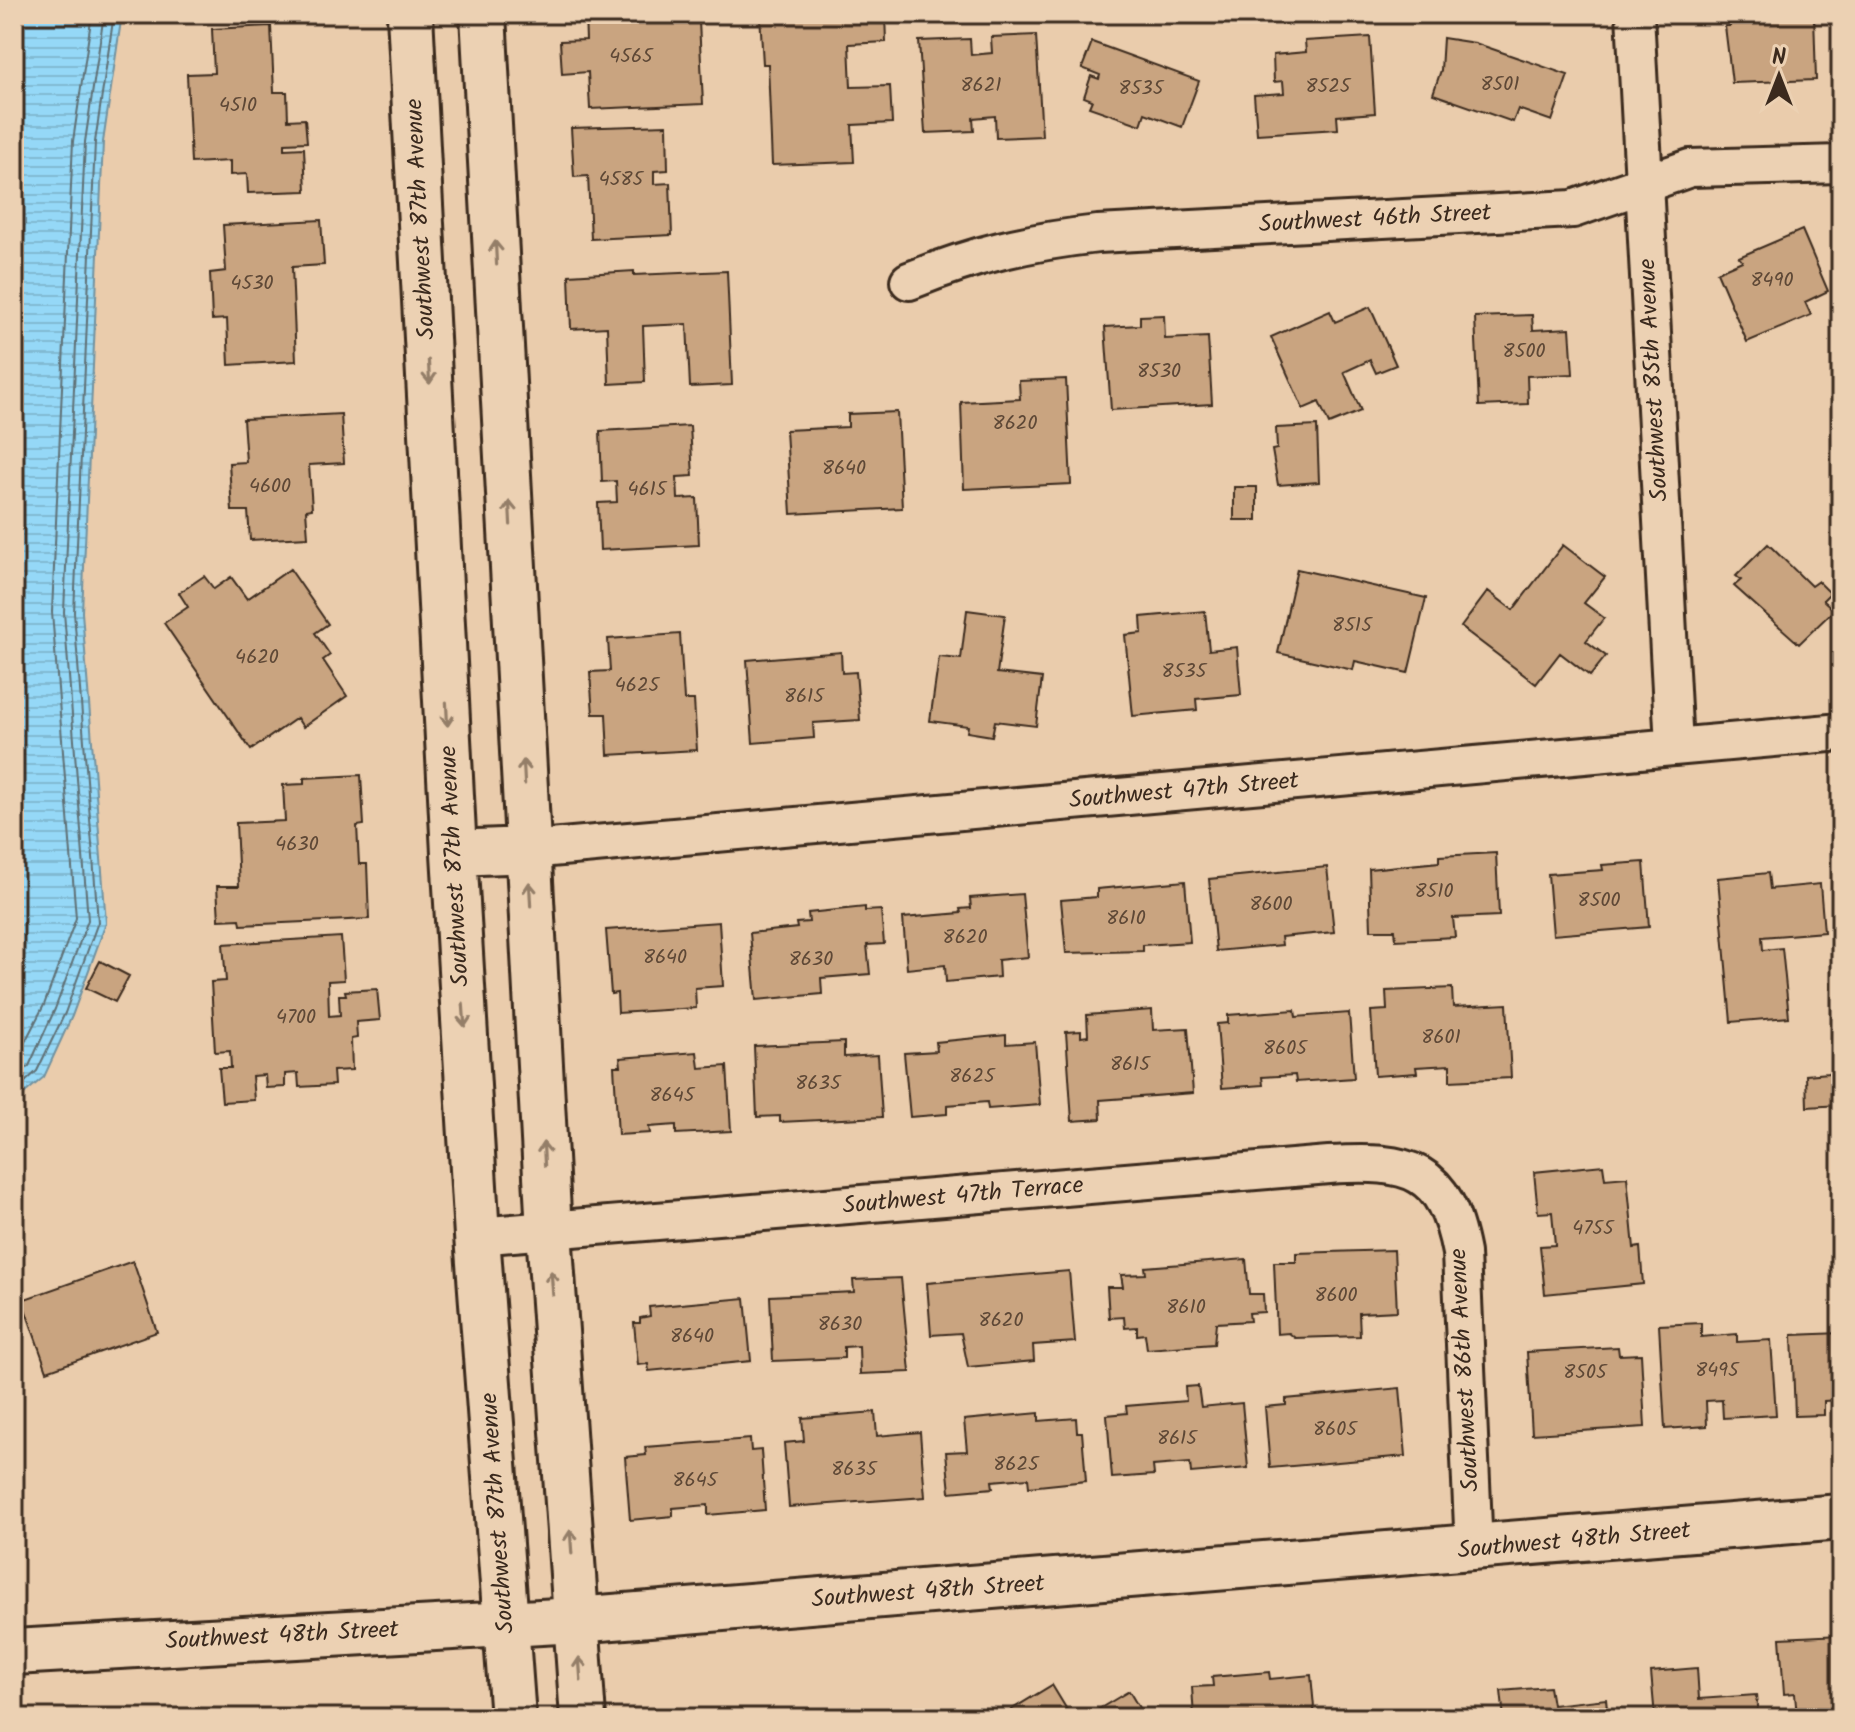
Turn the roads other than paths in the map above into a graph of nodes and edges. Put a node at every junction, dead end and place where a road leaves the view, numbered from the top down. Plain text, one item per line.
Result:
1 (410, 14) edge
2 (483, 14) edge
3 (1635, 14) edge
4 (1841, 164) edge
5 (1644, 185) junction
6 (909, 281) dead end
7 (1841, 732) edge
8 (1674, 746) junction
9 (528, 850) junction
10 (454, 853) junction
11 (1442, 1193) joint
12 (549, 1231) junction
13 (477, 1236) junction
14 (1841, 1517) edge
15 (1474, 1550) junction
16 (576, 1620) junction
17 (506, 1624) junction
18 (14, 1652) edge
19 (513, 1718) edge
20 (583, 1718) edge

1 -> 10 main road, Southwest 87th Avenue
9 -> 2 main road
3 - 5 street, Southwest 85th Avenue
4 - 5 street, Southwest 46th Street
5 - 6 street, Southwest 46th Street
5 - 8 street, Southwest 85th Avenue
7 - 8 street, Southwest 47th Street
8 - 9 street, Southwest 47th Street
9 - 10 main road
12 -> 9 main road
10 -> 13 main road, Southwest 87th Avenue
11 - 12 street, Southwest 47th Terrace
11 - 15 street, Southwest 86th Avenue
12 - 13 street, Southwest 47th Terrace
16 -> 12 main road
13 - 17 main road, Southwest 87th Avenue
14 - 15 main road, Southwest 48th Street
15 - 16 main road, Southwest 48th Street
16 - 17 main road, Southwest 48th Street
20 -> 16 main road
17 - 18 main road, Southwest 48th Street
17 - 19 main road, Southwest 87th Avenue

